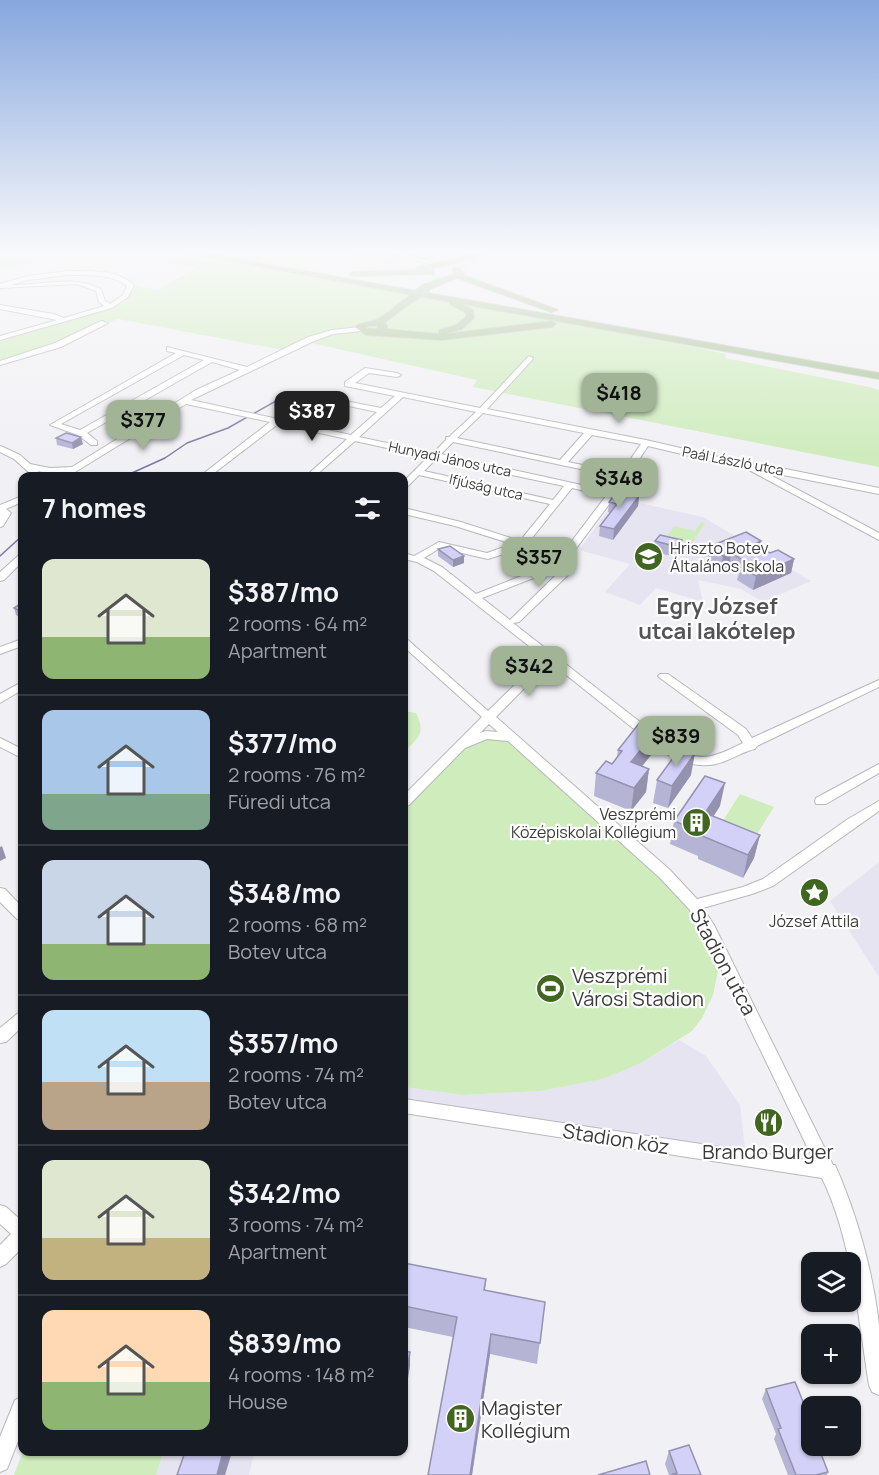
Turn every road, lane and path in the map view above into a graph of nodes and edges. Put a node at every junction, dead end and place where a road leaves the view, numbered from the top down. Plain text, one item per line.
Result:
1 (62, 320) edge
2 (69, 320) edge
3 (387, 320) edge
4 (394, 320) edge
5 (468, 320) edge
6 (570, 320) edge
7 (587, 320) edge
8 (591, 320) edge
9 (65, 321) junction
10 (599, 322) junction
11 (104, 323) dead end
12 (380, 327) junction
13 (359, 328) joint
14 (615, 329) junction
15 (424, 333) junction
16 (3, 338) edge
17 (307, 341) junction
18 (170, 349) dead end
19 (183, 352) junction
20 (529, 358) dead end
21 (210, 360) junction
22 (0, 363) edge
23 (247, 369) junction
24 (397, 375) dead end
25 (879, 375) edge
26 (401, 395) junction
27 (184, 400) junction
28 (333, 400) dead end
29 (195, 403) junction
30 (383, 411) junction
31 (481, 411) junction
32 (277, 421) junction
33 (590, 432) junction
34 (81, 433) junction
35 (353, 438) junction
36 (449, 440) junction
37 (94, 443) dead end
38 (646, 443) junction
39 (0, 449) edge
40 (433, 455) junction
41 (562, 463) junction
42 (30, 467) junction
43 (749, 467) junction
44 (34, 472) edge
45 (77, 472) edge
46 (210, 472) edge
47 (315, 472) edge
48 (417, 472) junction
49 (624, 476) junction
50 (408, 481) edge
51 (570, 485) junction
52 (879, 491) edge
53 (610, 495) junction
54 (18, 501) edge
55 (556, 503) junction
56 (0, 508) edge
57 (408, 512) edge
58 (0, 524) edge
59 (879, 537) edge
60 (523, 544) junction
61 (409, 558) edge
62 (18, 561) edge
63 (561, 562) junction
64 (0, 578) edge
65 (474, 598) junction
66 (515, 620) dead end
67 (18, 644) edge
68 (408, 646) edge
69 (0, 651) edge
70 (549, 657) junction
71 (664, 676) dead end
72 (879, 683) edge
73 (18, 688) edge
74 (0, 699) edge
75 (489, 718) junction
76 (510, 737) junction
77 (0, 742) edge
78 (751, 746) junction
79 (458, 748) junction
80 (18, 752) edge
81 (879, 768) edge
82 (408, 798) edge
83 (821, 801) dead end
84 (879, 805) edge
85 (0, 893) edge
86 (694, 905) junction
87 (18, 911) edge
88 (18, 1021) edge
89 (0, 1036) edge
90 (408, 1107) edge
91 (829, 1171) junction
92 (0, 1213) edge
93 (18, 1230) edge
94 (18, 1238) edge
95 (0, 1258) edge
96 (879, 1385) edge
97 (18, 1417) edge
98 (0, 1462) edge

1 - 9 street
2 - 9 street
3 - 12 main road
4 - 15 main road
5 - 15 main road
6 - 14 main road
7 - 10 main road
8 - 10 main road
9 - 16 street
10 - 25 main road
11 - 22 street
12 - 13 main road
12 - 14 main road
12 - 15 main road
13 - 17 street
14 - 25 main road
17 - 23 street
17 - 29 street
18 - 19 street
19 - 21 street
19 - 34 street
20 - 31 street
21 - 23 street
21 - 34 street
23 - 27 street
24 - 26 street, Paál László utca
26 - 30 street
26 - 31 street, Paál László utca
27 - 29 street, Hunyadi János utca
27 - 45 street
28 - 30 street
29 - 32 street, Hunyadi János utca
29 - 45 street
30 - 35 street
31 - 33 street, Paál László utca
31 - 36 street
32 - 35 street, Hunyadi János utca
32 - 46 street
33 - 38 street, Paál László utca
33 - 41 street
34 - 37 street
35 - 40 street, Hunyadi János utca
35 - 47 street
36 - 40 street
36 - 41 street
38 - 43 street, Paál László utca
38 - 49 street
39 - 42 street
40 - 48 street
40 - 51 street, Hunyadi János utca
41 - 49 street
42 - 44 street
42 - 45 street
43 - 52 street, Paál László utca
43 - 59 street
48 - 50 street
48 - 55 street, Ifjúság utca
49 - 53 street
51 - 53 street, Hunyadi János utca
51 - 55 street
53 - 63 street
54 - 56 street
55 - 60 street
56 - 58 street
57 - 60 street
60 - 61 street
60 - 63 street
61 - 65 street
62 - 64 street
63 - 65 street
63 - 66 street
65 - 70 street
67 - 69 street
68 - 75 street, Stadion utca
70 - 75 street
70 - 78 street
71 - 78 street
72 - 78 street
73 - 74 street
75 - 76 street, Stadion utca
75 - 79 street
76 - 79 street
76 - 86 street, Stadion utca
77 - 80 street
79 - 82 street
81 - 83 street
84 - 86 street
85 - 87 street
86 - 91 street, Stadion utca
88 - 89 street
90 - 91 street, Stadion köz
91 - 96 street, Stadion utca
92 - 93 street
94 - 95 street
97 - 98 street

